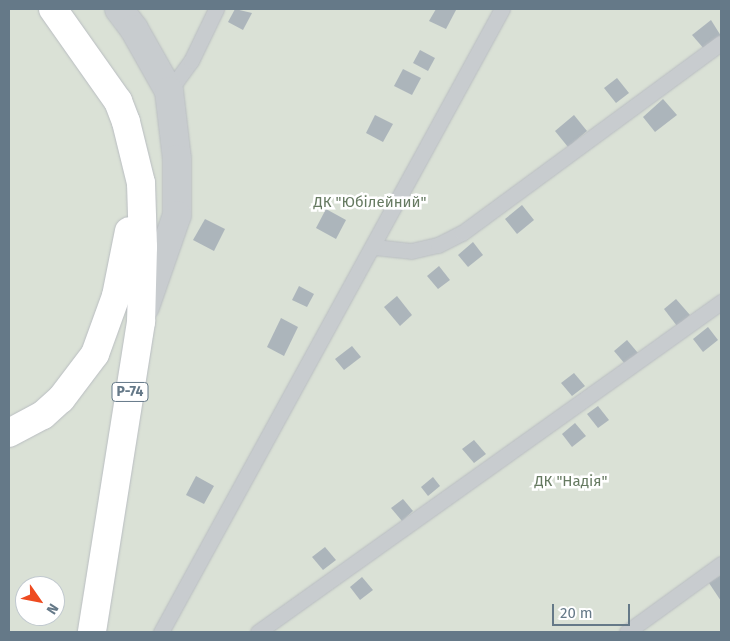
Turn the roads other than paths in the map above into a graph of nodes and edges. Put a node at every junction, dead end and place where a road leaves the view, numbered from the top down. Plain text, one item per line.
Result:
1 (53, 9) edge
2 (119, 9) edge
3 (216, 9) edge
4 (502, 9) edge
5 (721, 43) edge
6 (169, 91) junction
7 (134, 150) junction
8 (374, 247) junction
9 (721, 302) edge
10 (140, 322) junction
11 (9, 433) edge
12 (721, 564) edge
13 (92, 632) edge
14 (161, 632) edge
15 (258, 632) edge
16 (627, 632) edge

1 - 7 main road, Р-74
2 - 6 street
3 - 6 lane
4 - 8 lane
5 - 8 lane
6 - 10 street
7 - 10 main road, Р-74
7 - 11 main road
8 - 14 lane
9 - 15 lane
10 - 13 main road, Р-74
12 - 16 lane

